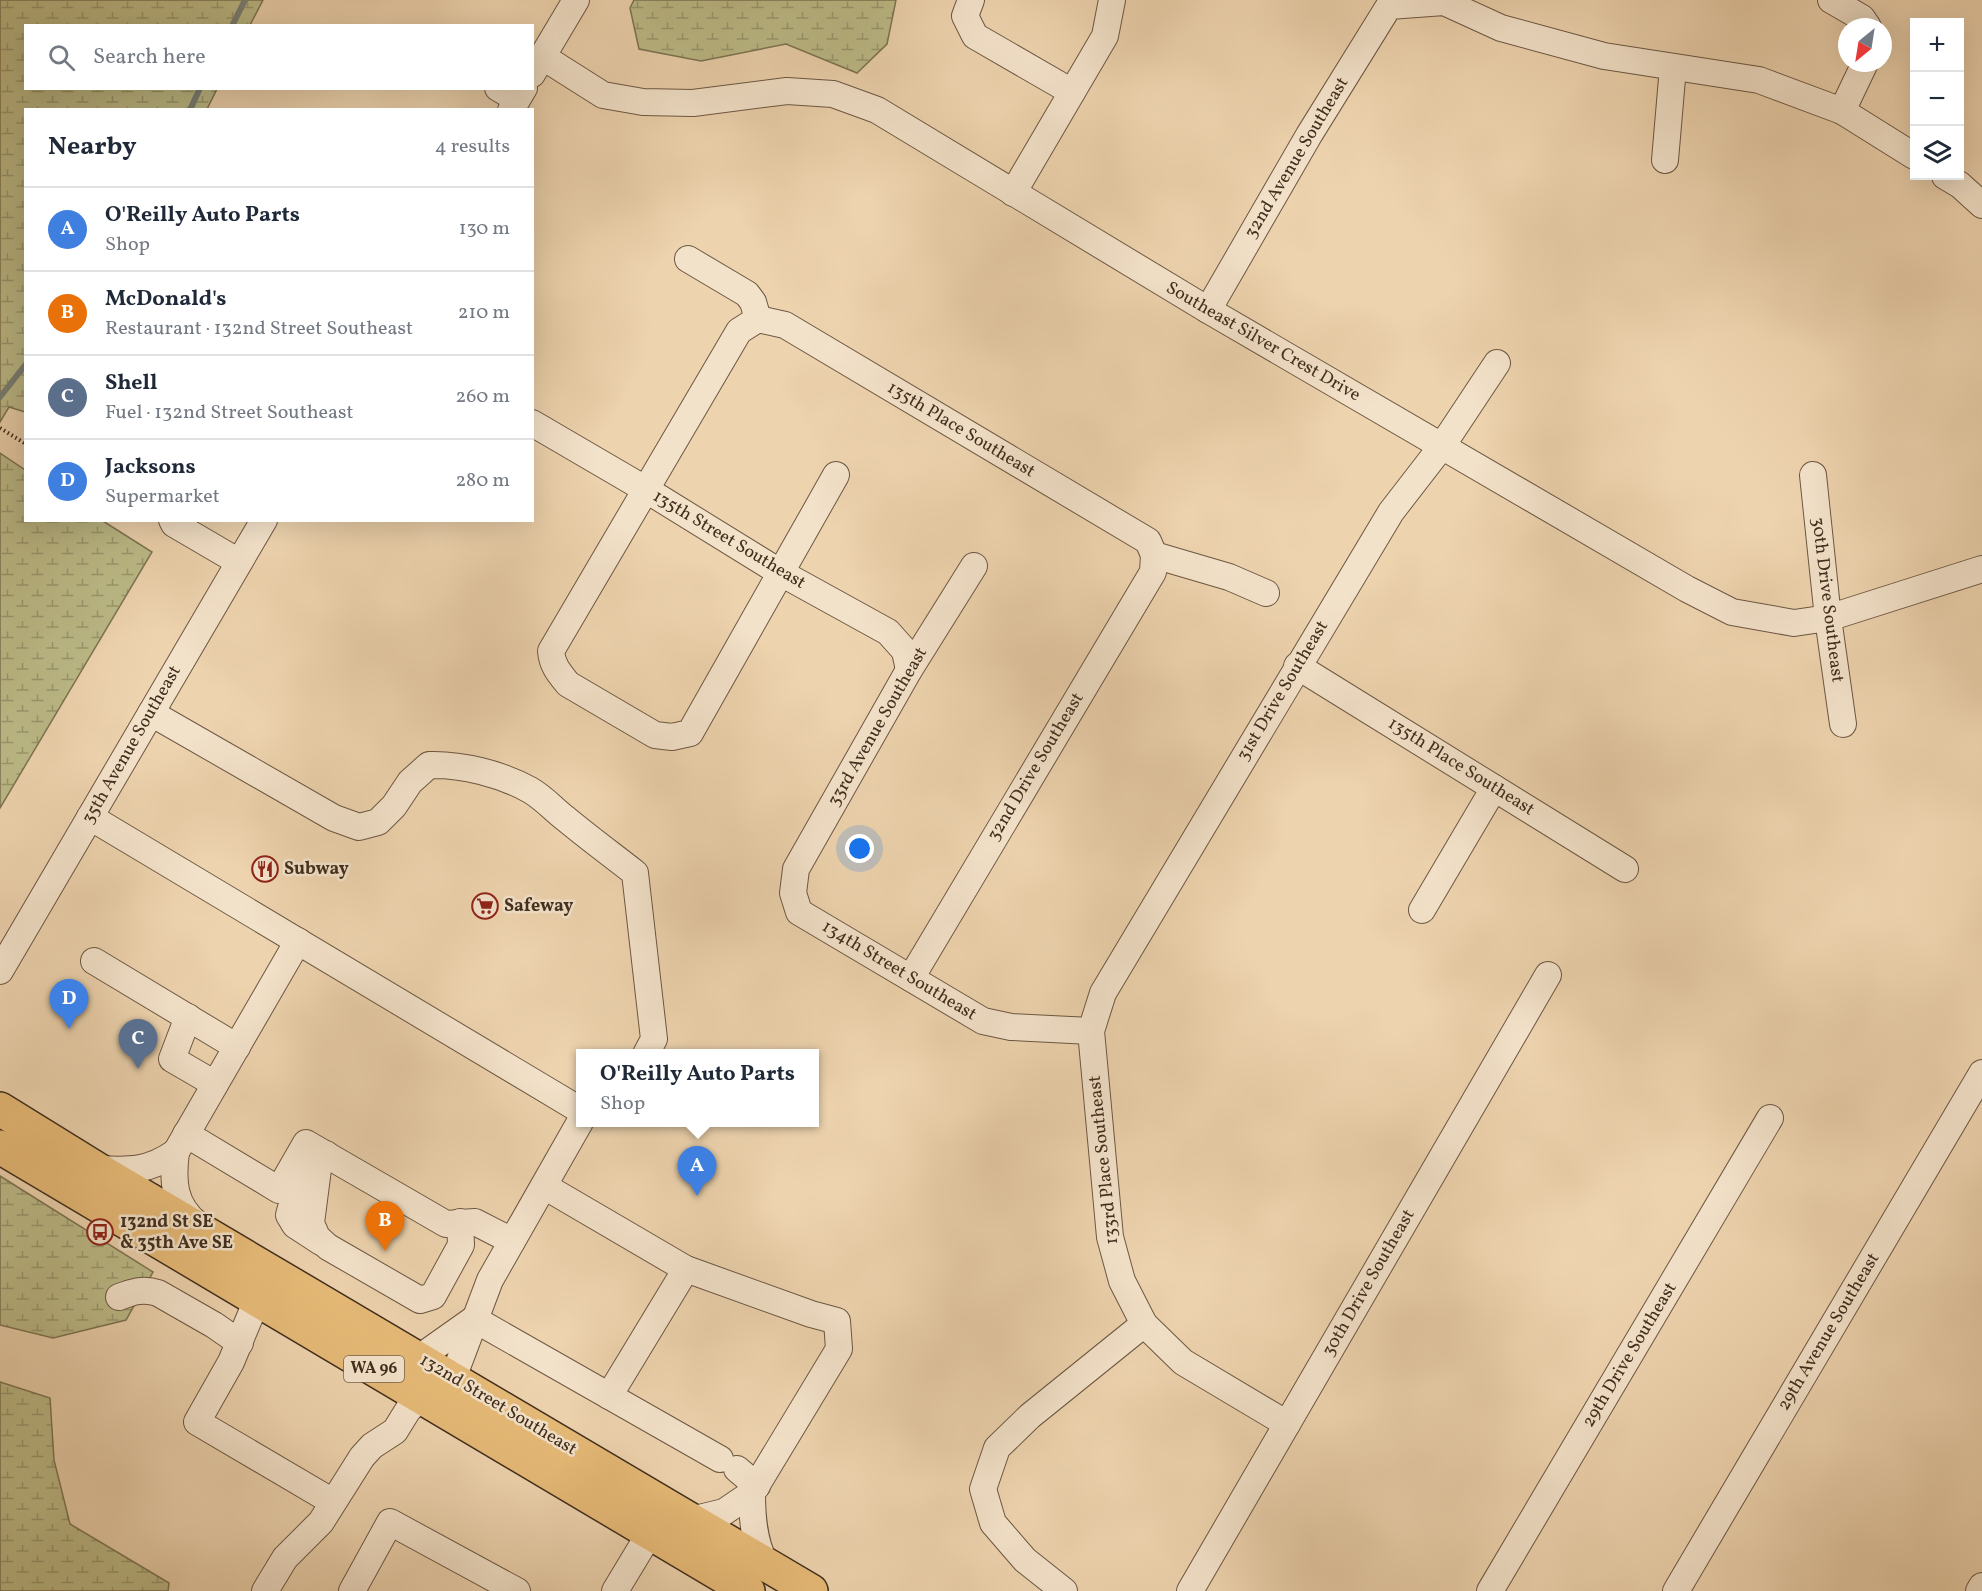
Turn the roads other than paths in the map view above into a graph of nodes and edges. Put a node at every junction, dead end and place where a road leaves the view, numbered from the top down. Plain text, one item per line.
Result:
1 (576, 0) edge
2 (1112, 0) edge
3 (1831, 0) edge
4 (968, 8) edge
5 (1862, 18) edge
6 (538, 65) edge
7 (1673, 67) junction
8 (1861, 72) edge
9 (1072, 92) junction
10 (1842, 111) junction
11 (1910, 154) edge
12 (1665, 160) dead end
13 (1952, 180) edge
14 (1013, 193) junction
15 (1982, 205) edge
16 (688, 259) dead end
17 (1208, 310) junction
18 (758, 319) junction
19 (1497, 363) dead end
20 (534, 424) edge
21 (1442, 446) junction
22 (1812, 475) dead end
23 (836, 476) dead end
24 (645, 489) junction
25 (173, 522) edge
26 (263, 522) edge
27 (1154, 555) junction
28 (239, 562) junction
29 (974, 566) dead end
30 (1982, 569) edge
31 (781, 573) junction
32 (1266, 593) dead end
33 (1828, 618) junction
34 (1297, 666) junction
35 (909, 670) junction
36 (151, 713) junction
37 (1843, 724) dead end
38 (1494, 788) junction
39 (90, 817) junction
40 (1625, 869) dead end
41 (794, 893) joint
42 (1422, 910) dead end
43 (298, 941) junction
44 (94, 961) dead end
45 (0, 971) edge
46 (1548, 975) dead end
47 (911, 978) junction
48 (188, 1017) junction
49 (1091, 1031) junction
50 (237, 1047) junction
51 (648, 1049) edge
52 (1982, 1073) edge
53 (215, 1084) junction
54 (576, 1108) edge
55 (0, 1109) edge
56 (1770, 1118) dead end
57 (577, 1127) edge
58 (181, 1143) junction
59 (0, 1147) edge
60 (322, 1161) junction
61 (97, 1169) junction
62 (544, 1186) junction
63 (460, 1221) junction
64 (211, 1236) junction
65 (512, 1241) junction
66 (686, 1269) junction
67 (118, 1297) dead end
68 (264, 1304) junction
69 (474, 1319) junction
70 (1144, 1324) junction
71 (240, 1343) junction
72 (419, 1358) junction
73 (453, 1378) junction
74 (421, 1397) junction
75 (615, 1400) junction
76 (1287, 1424) junction
77 (570, 1448) junction
78 (754, 1489) junction
79 (333, 1502) junction
80 (691, 1520) junction
81 (650, 1533) junction
82 (773, 1577) edge
83 (1982, 1586) edge
84 (506, 1589) edge
85 (265, 1591) edge
86 (352, 1591) edge
87 (615, 1591) edge
88 (748, 1591) edge
89 (811, 1591) edge
90 (1064, 1591) edge
91 (1191, 1591) edge
92 (1490, 1591) edge
93 (1676, 1591) edge
94 (1979, 1591) edge

1 - 6 street
2 - 9 street
3 - 5 street
4 - 9 street
6 - 14 street, Southeast Silver Crest Drive
7 - 10 street
7 - 12 street
7 - 17 street, 32nd Avenue Southeast
8 - 10 street
9 - 14 street
10 - 11 street
13 - 15 street
14 - 17 street, Southeast Silver Crest Drive
16 - 18 street
17 - 21 street, Southeast Silver Crest Drive
18 - 24 street
18 - 27 street, 135th Place Southeast
19 - 21 street, 31st Drive Southeast
20 - 24 street, 135th Street Southeast
21 - 33 street, Southeast Silver Crest Drive
21 - 34 street, 31st Drive Southeast
22 - 33 street, 30th Drive Southeast
23 - 31 street
24 - 31 street, 135th Street Southeast
24 - 31 street
25 - 28 street
26 - 28 street, 35th Avenue Southeast
27 - 32 street
27 - 47 street, 32nd Drive Southeast
28 - 36 street, 35th Avenue Southeast
29 - 35 street, 33rd Avenue Southeast
30 - 33 street, Southeast Silver Crest Drive
31 - 35 street, 135th Street Southeast
33 - 37 street, 30th Drive Southeast
34 - 38 street, 135th Place Southeast
34 - 49 street, 31st Drive Southeast
35 - 41 street, 33rd Avenue Southeast
36 - 39 street, 35th Avenue Southeast
36 - 51 street
38 - 40 street, 135th Place Southeast
38 - 42 street
39 - 43 street
39 - 45 street, 35th Avenue Southeast
41 - 47 street, 134th Street Southeast
43 - 50 street
43 - 54 street
44 - 48 street
46 - 76 street, 30th Drive Southeast
47 - 49 street, 134th Street Southeast
48 - 50 street
48 - 53 street
49 - 70 street, 133rd Place Southeast
50 - 53 street
52 - 93 street, 29th Avenue Southeast
53 - 58 street
55 - 61 main road, 132nd Street Southeast / WA 96
56 - 92 street, 29th Drive Southeast
57 - 62 street
58 - 60 street
58 - 61 street
58 - 64 street
59 - 68 main road, 132nd Street Southeast / WA 96
60 - 63 street
60 - 63 street
61 - 64 main road, 132nd Street Southeast / WA 96
62 - 65 street
62 - 66 street
63 - 65 street
64 - 72 main road, 132nd Street Southeast / WA 96
65 - 69 street
66 - 75 street
66 - 78 street
67 - 71 street
68 - 71 street
68 - 73 main road
68 - 74 main road, 132nd Street Southeast / WA 96
69 - 72 street
69 - 73 street
69 - 75 street
70 - 76 street, 133rd Place Southeast
70 - 90 street
71 - 79 street
72 - 73 main road, 132nd Street Southeast / WA 96
73 - 77 main road, 132nd Street Southeast / WA 96
74 - 77 main road
74 - 79 street
74 - 81 main road, 132nd Street Southeast / WA 96
75 - 78 street
76 - 91 street, 30th Drive Southeast
77 - 80 main road, 132nd Street Southeast / WA 96
78 - 80 street
78 - 82 street
79 - 85 street
80 - 82 main road, 132nd Street Southeast / WA 96
81 - 82 main road
81 - 87 street
81 - 88 main road, 132nd Street Southeast / WA 96
82 - 89 main road, 132nd Street Southeast / WA 96
83 - 94 street
84 - 86 street

